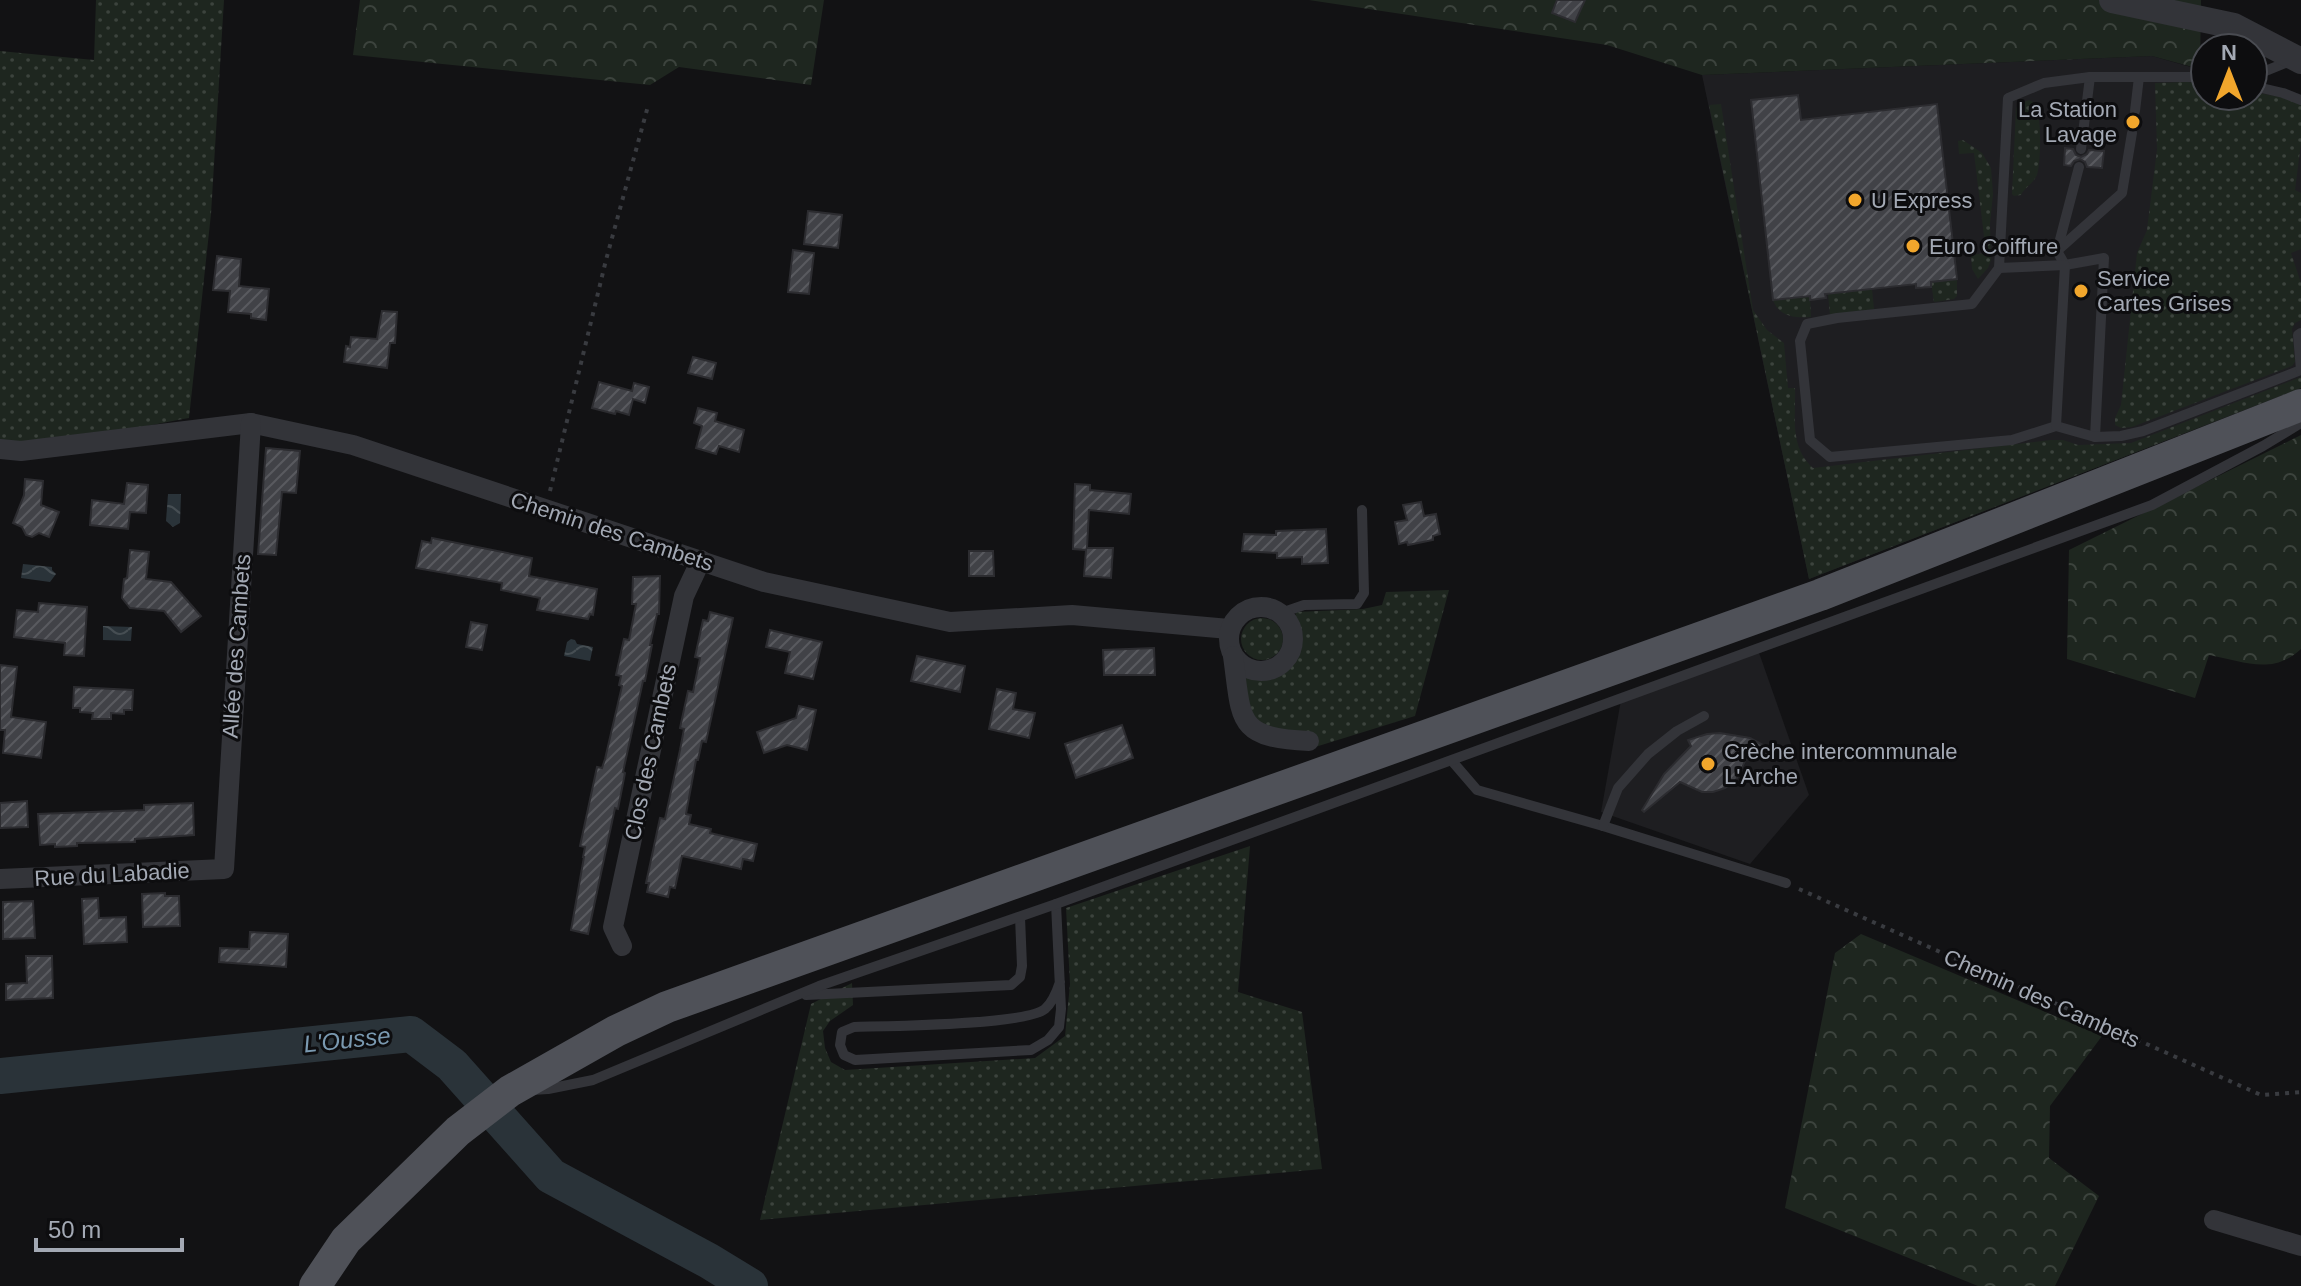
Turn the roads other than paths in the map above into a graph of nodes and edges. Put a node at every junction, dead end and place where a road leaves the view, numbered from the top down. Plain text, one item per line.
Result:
1 (2112, 0) edge
2 (2298, 60) edge
3 (2269, 70) edge
4 (2090, 77) junction
5 (2139, 77) junction
6 (2189, 77) edge
7 (2269, 90) edge
8 (2301, 100) edge
9 (2135, 111) dead end
10 (2132, 133) dead end
11 (2081, 149) dead end
12 (2079, 167) dead end
13 (2057, 251) junction
14 (2065, 265) junction
15 (1999, 268) junction
16 (2301, 333) edge
17 (2301, 370) edge
18 (2301, 405) edge
19 (251, 423) junction
20 (2301, 423) edge
21 (2056, 426) junction
22 (2095, 437) junction
23 (0, 449) edge
24 (1362, 510) dead end
25 (701, 560) junction
26 (1281, 613) junction
27 (1229, 629) junction
28 (1233, 656) junction
29 (1704, 716) dead end
30 (1309, 741) dead end
31 (1452, 761) junction
32 (1603, 826) junction
33 (224, 869) joint
34 (0, 879) edge
35 (1786, 884) road end
36 (1056, 904) junction
37 (1020, 917) junction
38 (622, 946) dead end
39 (1060, 982) junction
40 (797, 995) junction
41 (506, 1094) junction
42 (2214, 1220) dead end
43 (2301, 1246) edge
44 (315, 1286) edge

1 - 2 street
2 - 3 lane
4 - 5 lane
4 - 11 lane
4 - 15 lane
5 - 6 lane
5 - 9 lane
7 - 8 lane
10 - 13 lane
12 - 13 lane
13 - 14 lane
14 - 15 lane
14 - 21 lane
14 - 22 lane
15 - 21 lane
16 - 17 lane
17 - 22 lane
18 - 41 main road
19 - 23 street, Chemin des Cambets
19 - 25 street, Chemin des Cambets
19 - 33 street, Allée des Cambets
20 - 31 lane
21 - 22 lane
24 - 26 lane
25 - 27 street, Chemin des Cambets
25 - 38 street, Clos des Cambets
26 - 27 street
26 - 28 street
27 - 28 street
28 - 30 street
29 - 32 lane
31 - 32 lane
31 - 36 lane
32 - 35 lane
33 - 34 street, Rue du Labadie
36 - 37 lane
36 - 39 lane
37 - 40 lane
37 - 40 lane
39 - 39 lane
40 - 41 lane
41 - 44 main road
42 - 43 street

